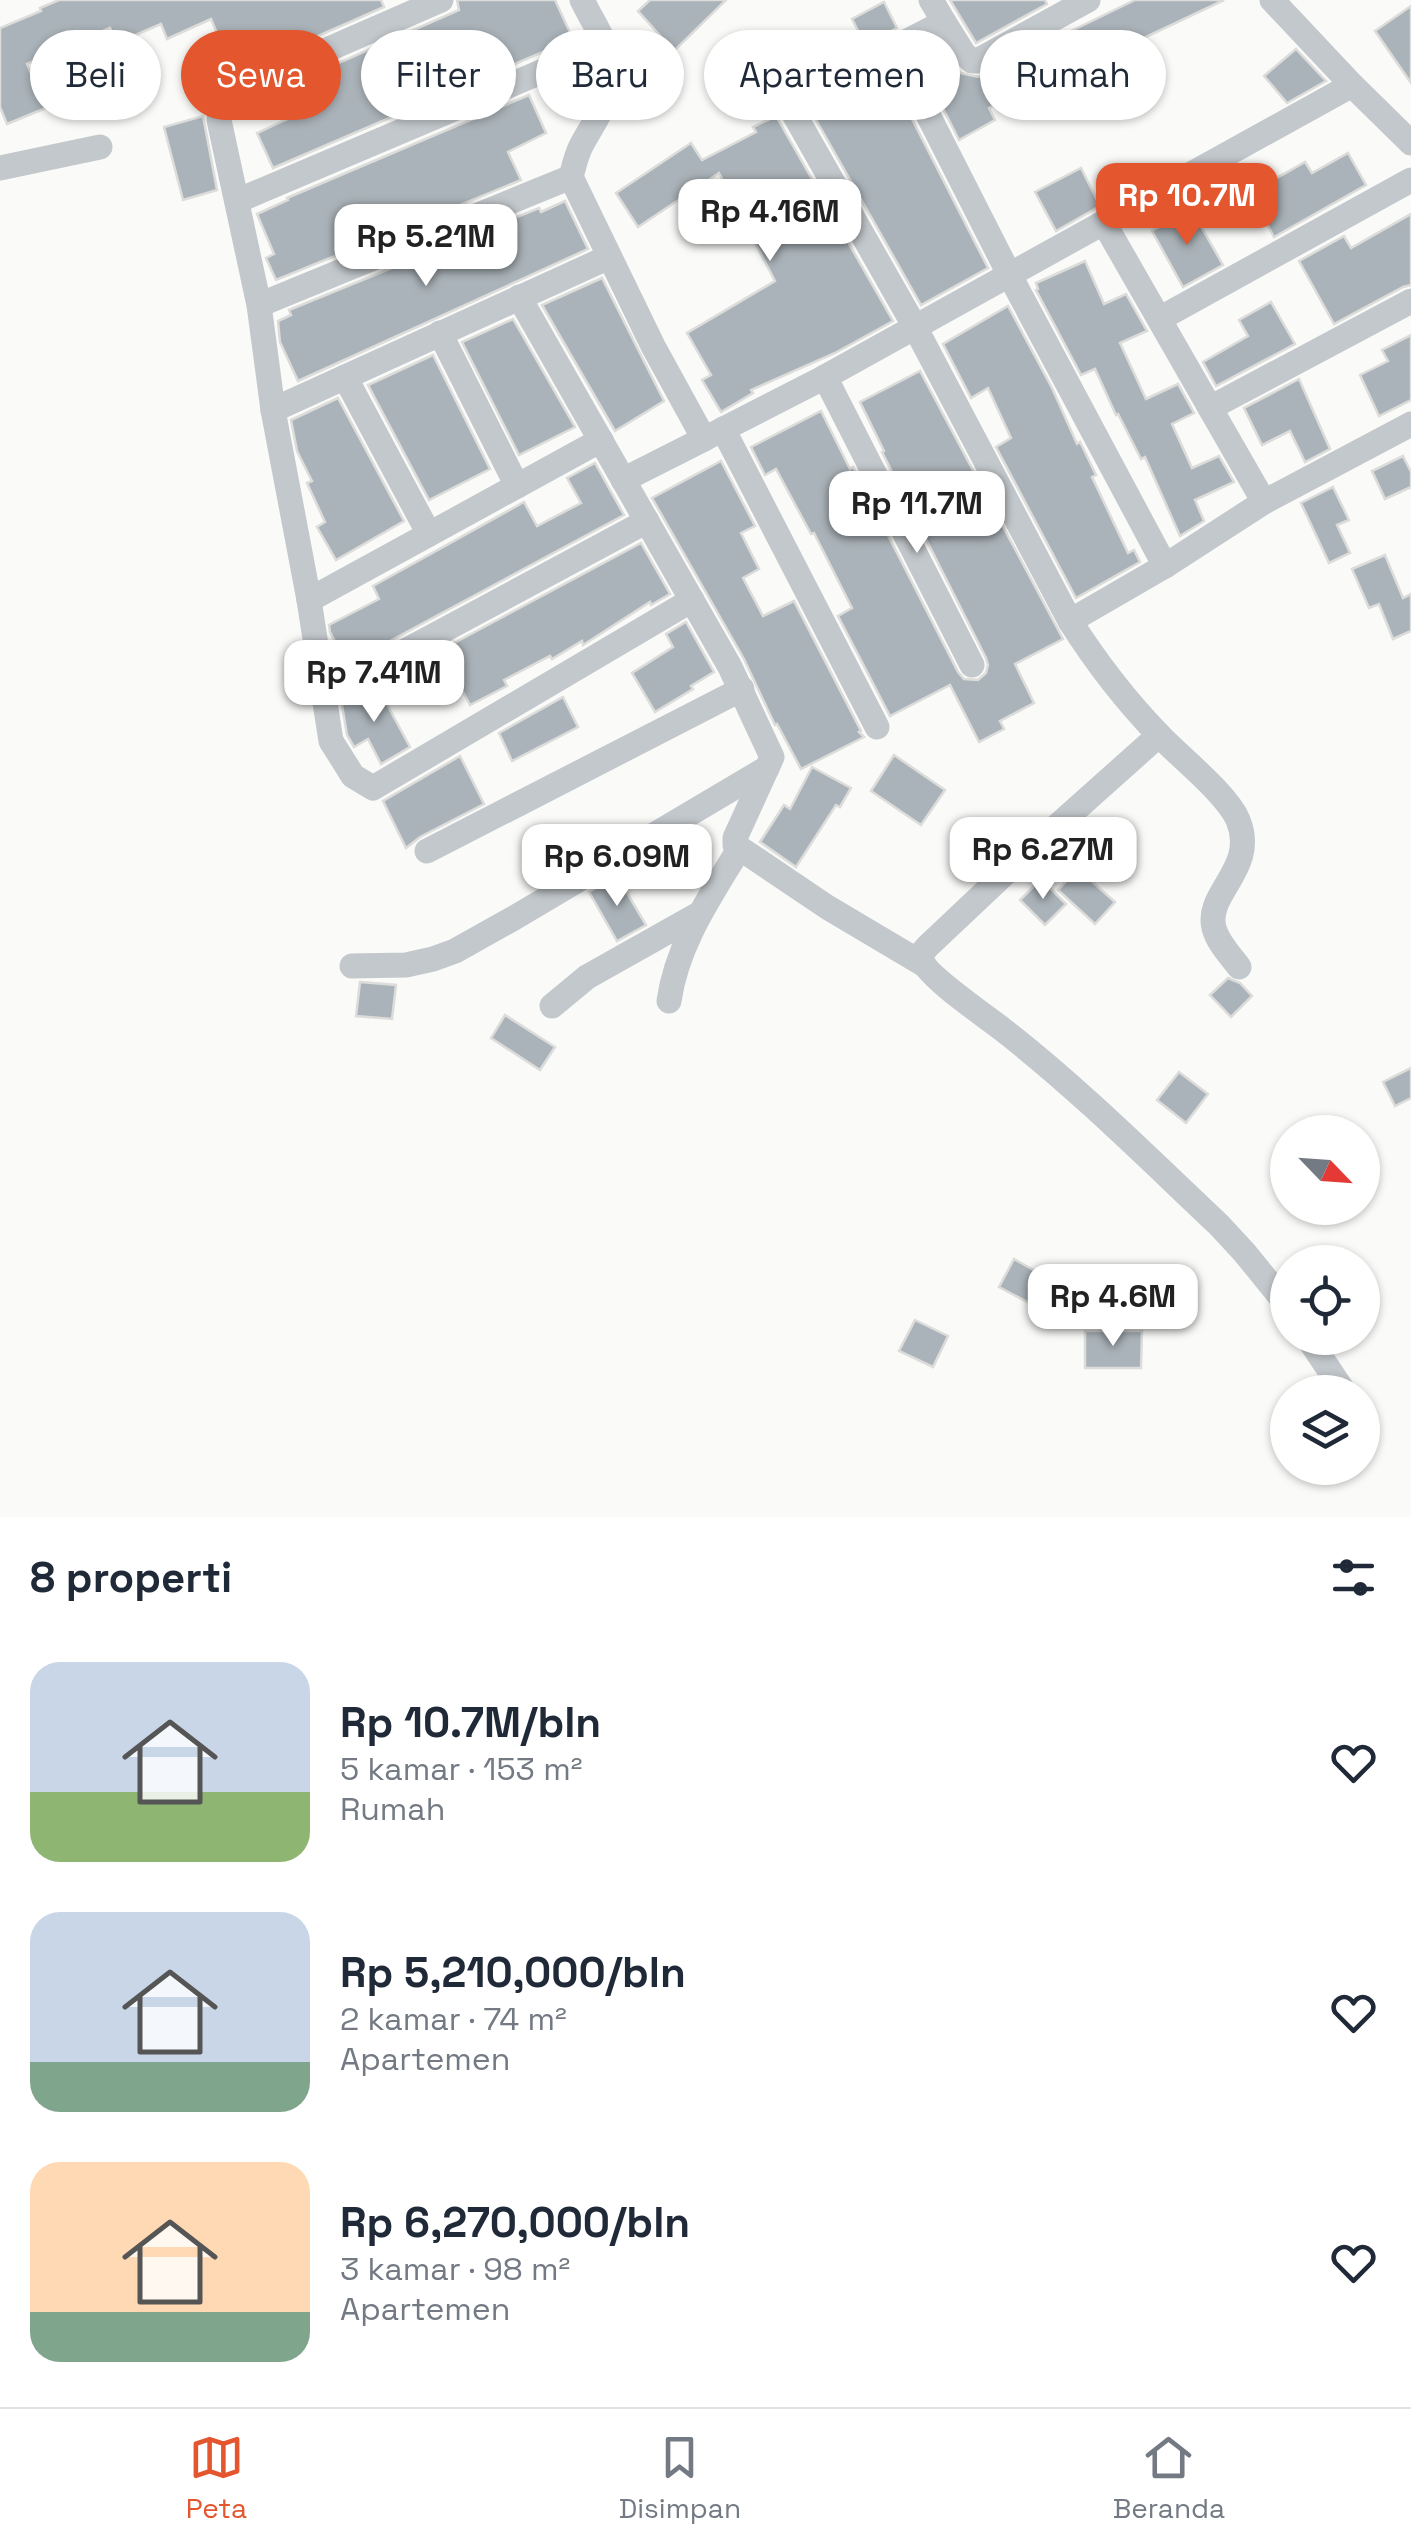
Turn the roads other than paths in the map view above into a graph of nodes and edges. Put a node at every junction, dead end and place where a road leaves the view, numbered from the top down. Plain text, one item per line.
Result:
1 (441, 0) edge
2 (1088, 0) edge
3 (589, 4) edge
4 (1287, 5) edge
5 (938, 11) edge
6 (599, 30) edge
7 (915, 30) edge
8 (536, 74) edge
9 (1352, 85) junction
10 (595, 120) edge
11 (797, 120) edge
12 (931, 120) edge
13 (1406, 127) edge
14 (100, 146) dead end
15 (0, 168) edge
16 (572, 177) junction
17 (1411, 180) edge
18 (237, 201) junction
19 (1104, 223) junction
20 (609, 257) junction
21 (1009, 274) junction
22 (519, 297) junction
23 (1411, 302) edge
24 (259, 305) junction
25 (1160, 318) junction
26 (915, 326) junction
27 (440, 333) junction
28 (825, 377) junction
29 (345, 378) junction
30 (1210, 408) junction
31 (273, 410) junction
32 (1411, 424) edge
33 (714, 434) junction
34 (601, 440) junction
35 (623, 480) junction
36 (516, 486) junction
37 (1264, 502) junction
38 (647, 521) junction
39 (429, 534) junction
40 (1165, 566) junction
41 (309, 600) junction
42 (692, 600) junction
43 (1070, 621) junction
44 (972, 665) dead end
45 (742, 689) junction
46 (325, 694) junction
47 (877, 728) dead end
48 (1158, 735) junction
49 (767, 768) junction
50 (739, 849) junction
51 (427, 852) dead end
52 (699, 914) junction
53 (923, 964) junction
54 (352, 966) dead end
55 (1239, 967) dead end
56 (670, 1001) dead end
57 (552, 1006) dead end
58 (1270, 1284) edge

1 - 18 street
2 - 5 street
3 - 6 street
4 - 9 street
5 - 7 street
8 - 18 street
9 - 13 street
9 - 19 street
10 - 16 street
11 - 26 street
12 - 21 street
14 - 15 street
16 - 20 street
16 - 24 street
17 - 25 street
18 - 24 street
19 - 21 street
19 - 25 street
20 - 22 street
20 - 33 street
21 - 26 street
21 - 40 street
22 - 27 street
22 - 34 street
23 - 30 street
24 - 31 street
25 - 30 street
26 - 28 street
26 - 43 street
27 - 29 street
27 - 36 street
28 - 33 street
28 - 44 street
29 - 31 street
29 - 39 street
30 - 37 street
31 - 41 street
32 - 37 street
33 - 35 street
33 - 47 street
34 - 35 street
34 - 36 street
35 - 38 street
36 - 39 street
37 - 40 street
38 - 42 street
38 - 46 street
39 - 41 street
40 - 43 street
41 - 46 street
42 - 45 street
42 - 46 street
43 - 48 street
45 - 49 street
45 - 51 street
48 - 53 street
48 - 55 street
49 - 50 street
49 - 54 street
50 - 52 street
50 - 53 street
52 - 56 street
52 - 57 street
53 - 58 street

